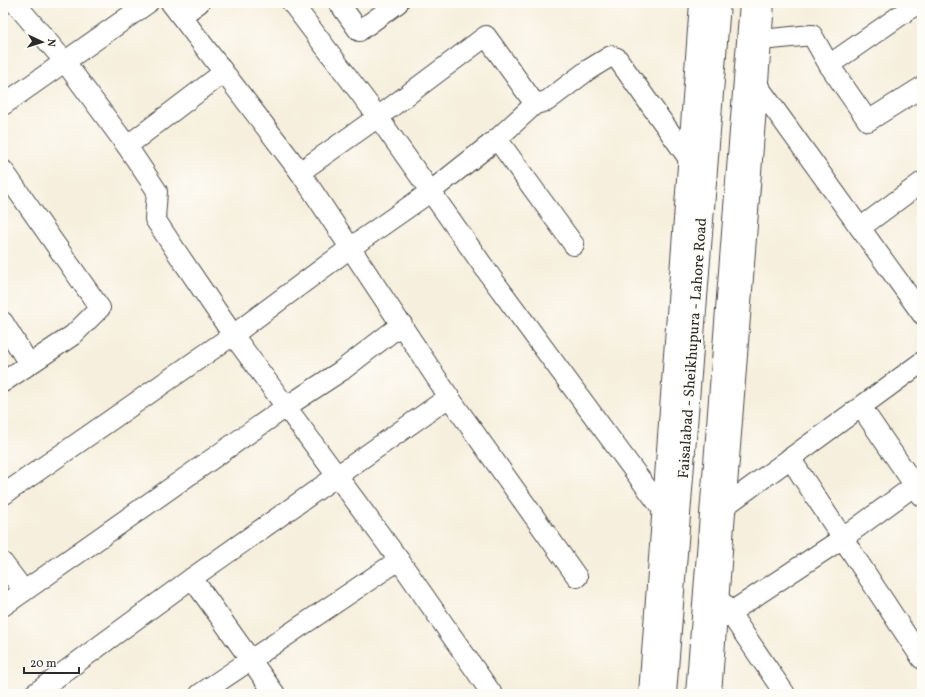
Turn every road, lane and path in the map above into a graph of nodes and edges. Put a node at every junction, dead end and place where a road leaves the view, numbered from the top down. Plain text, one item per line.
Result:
1 (15, 3) edge
2 (148, 3) edge
3 (199, 3) edge
4 (292, 3) edge
5 (339, 3) edge
6 (398, 3) edge
7 (700, 3) edge
8 (719, 3) edge
9 (751, 3) edge
10 (764, 3) edge
11 (918, 3) edge
12 (176, 10) edge
13 (761, 40) junction
14 (65, 62) junction
15 (829, 64) junction
16 (223, 73) junction
17 (758, 86) junction
18 (922, 87) edge
19 (535, 104) junction
20 (3, 105) edge
21 (378, 117) junction
22 (497, 139) junction
23 (127, 146) junction
24 (688, 159) junction
25 (3, 170) edge
26 (300, 172) junction
27 (922, 182) edge
28 (430, 192) junction
29 (860, 228) junction
30 (574, 245) dead end
31 (350, 248) junction
32 (922, 314) edge
33 (3, 322) edge
34 (402, 324) junction
35 (233, 335) junction
36 (922, 362) edge
37 (29, 364) junction
38 (3, 382) edge
39 (449, 397) junction
40 (286, 407) junction
41 (861, 407) junction
42 (790, 458) junction
43 (337, 476) junction
44 (920, 487) edge
45 (3, 495) edge
46 (725, 506) junction
47 (663, 510) junction
48 (843, 538) junction
49 (399, 560) junction
50 (3, 563) edge
51 (577, 577) dead end
52 (192, 578) junction
53 (24, 591) junction
54 (3, 606) edge
55 (723, 618) junction
56 (922, 659) edge
57 (250, 660) junction
58 (34, 694) edge
59 (200, 694) edge
60 (275, 694) edge
61 (492, 694) edge
62 (649, 694) edge
63 (665, 694) edge
64 (697, 694) edge
65 (710, 694) edge
66 (785, 694) edge

1 - 14 street
2 - 14 street
3 - 12 street
4 - 21 street
5 - 6 street
7 - 24 street
8 - 63 highway, Faisalabad - Sheikhupura - Lahore Road
9 - 64 highway, Faisalabad - Sheikhupura - Lahore Road
10 - 13 street
11 - 15 street
12 - 16 street
13 - 15 street
13 - 17 street
14 - 20 street
14 - 23 street
15 - 18 street
16 - 23 street
16 - 26 street
17 - 29 street
17 - 46 street
19 - 21 street
19 - 22 street
19 - 24 street
21 - 26 street
21 - 28 street
22 - 28 street
22 - 30 street
23 - 35 street
24 - 47 street
25 - 37 street
26 - 31 street
27 - 29 street
28 - 31 street
28 - 47 street
29 - 32 street
31 - 34 street
31 - 35 street
33 - 37 street
34 - 39 street
34 - 40 street
35 - 40 street
35 - 45 street
36 - 41 street
37 - 38 street
39 - 43 street
39 - 51 street
40 - 43 street
40 - 53 street
41 - 42 street
41 - 44 street
42 - 46 street
42 - 48 street
43 - 49 street
43 - 52 street
44 - 48 street
46 - 55 street
47 - 62 street
48 - 55 street
48 - 56 street
49 - 57 street
49 - 61 street
50 - 53 street
52 - 57 street
52 - 58 street
53 - 54 street
55 - 65 street
55 - 66 street
57 - 59 street
57 - 60 street

